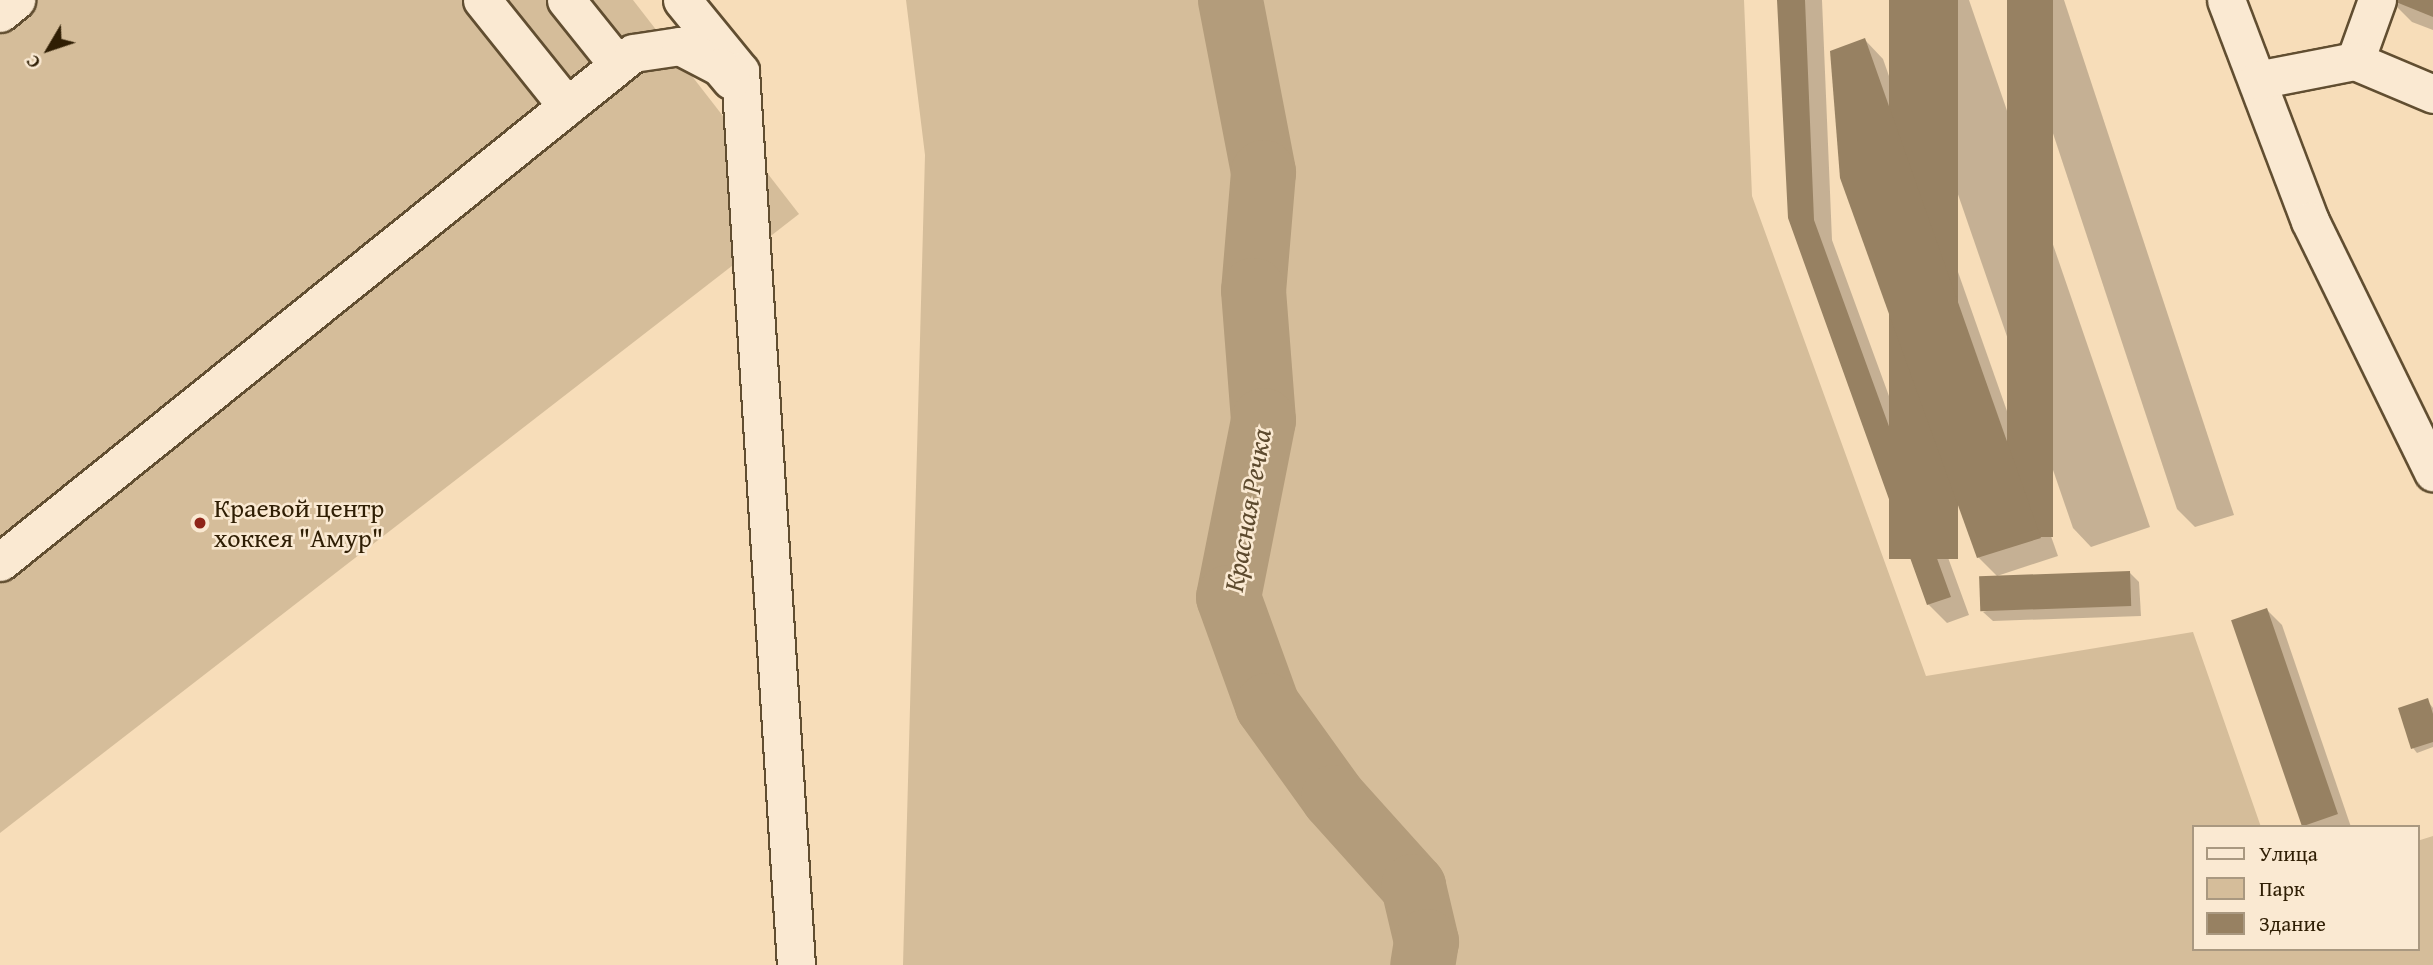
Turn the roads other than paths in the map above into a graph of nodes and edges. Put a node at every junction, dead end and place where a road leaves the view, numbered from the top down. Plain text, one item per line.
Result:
1 (16, 0) edge
2 (482, 0) edge
3 (566, 0) edge
4 (682, 0) edge
5 (2226, 0) edge
6 (2376, 0) edge
7 (0, 13) edge
8 (2355, 61) junction
9 (618, 65) junction
10 (2257, 80) junction
11 (741, 92) junction
12 (2433, 94) edge
13 (567, 106) junction
14 (2433, 472) edge
15 (0, 562) edge
16 (796, 965) edge

1 - 7 street
2 - 13 street
3 - 9 street
4 - 11 street
5 - 10 street
6 - 8 street
8 - 10 street
8 - 12 street
9 - 11 street
9 - 13 street
10 - 14 street
11 - 16 street
13 - 15 street

